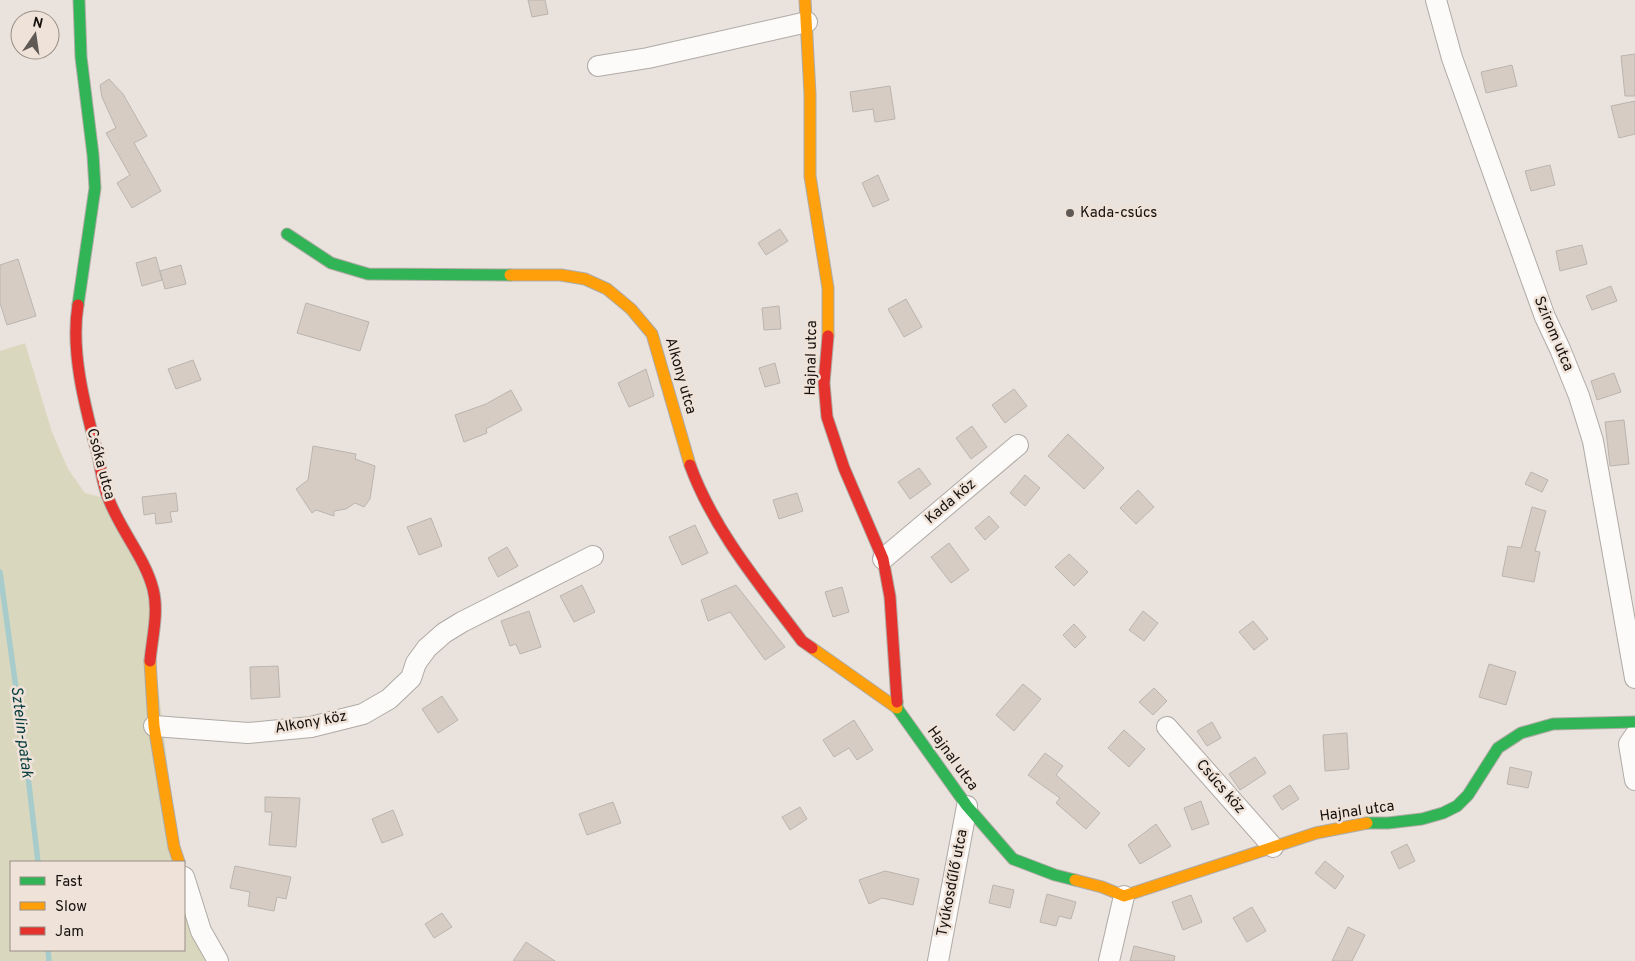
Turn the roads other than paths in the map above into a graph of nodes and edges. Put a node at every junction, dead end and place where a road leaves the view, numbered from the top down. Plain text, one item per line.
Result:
1 (79, 0) edge
2 (804, 0) edge
3 (1436, 0) edge
4 (807, 22) junction
5 (598, 66) dead end
6 (287, 234) dead end
7 (1018, 445) dead end
8 (593, 556) dead end
9 (884, 559) junction
10 (1635, 678) edge
11 (897, 708) junction
12 (1635, 722) edge
13 (154, 726) junction
14 (1167, 727) dead end
15 (1635, 735) edge
16 (1635, 780) edge
17 (967, 806) junction
18 (1273, 847) junction
19 (179, 861) edge
20 (185, 880) edge
21 (1124, 896) junction
22 (218, 961) edge
23 (938, 961) edge
24 (1109, 961) edge

1 - 13 street, Csóka utca
2 - 4 street, Hajnal utca
3 - 10 street, Szirom utca
4 - 5 street
4 - 9 street, Hajnal utca
6 - 11 street, Alkony utca
7 - 9 street, Kada köz
8 - 13 street, Alkony köz
9 - 11 street, Hajnal utca
11 - 17 street, Hajnal utca
12 - 18 street, Hajnal utca
13 - 19 street, Csóka utca
14 - 18 street, Csúcs köz
15 - 16 street
17 - 21 street, Hajnal utca
17 - 23 street, Tyúkosdűlő utca
18 - 21 street, Hajnal utca
20 - 22 street
21 - 24 street

